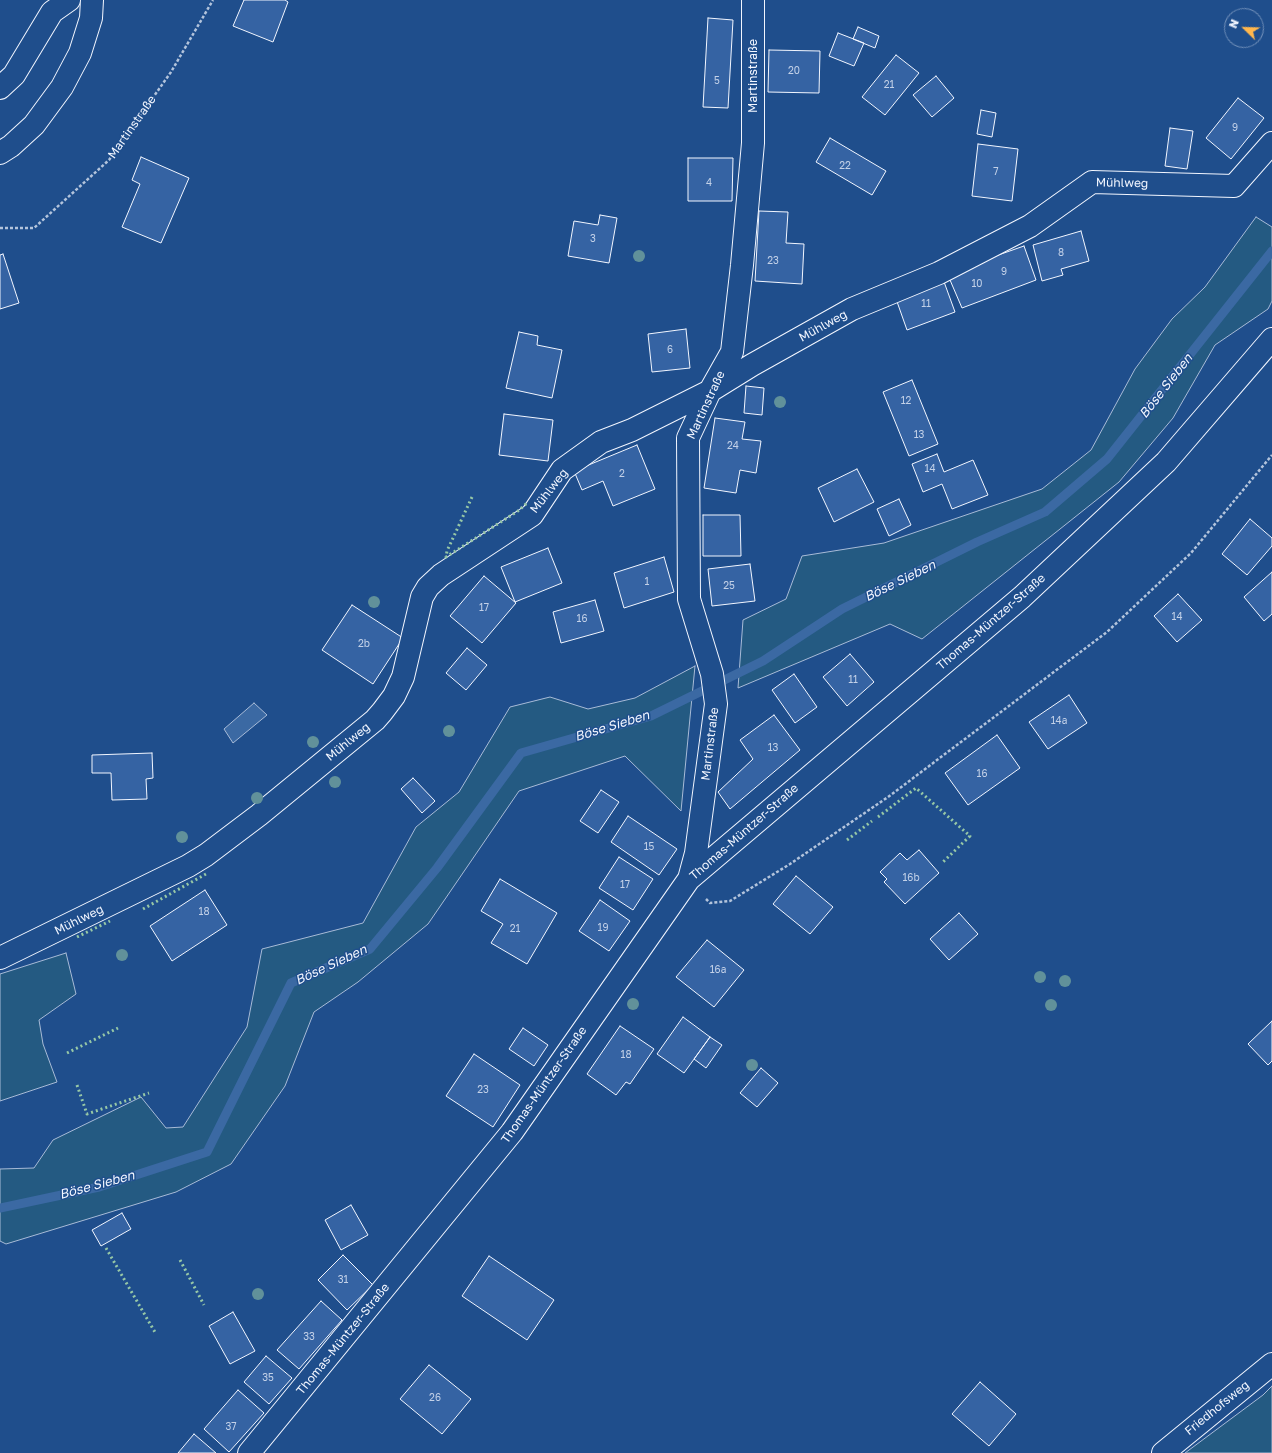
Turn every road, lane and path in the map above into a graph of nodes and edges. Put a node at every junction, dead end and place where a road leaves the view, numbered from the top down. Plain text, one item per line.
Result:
1 (69, 0) edge
2 (92, 0) edge
3 (213, 0) edge
4 (753, 0) edge
5 (0, 88) edge
6 (1272, 143) edge
7 (0, 153) edge
8 (0, 228) edge
9 (1272, 339) edge
10 (710, 390) junction
11 (1272, 456) edge
12 (689, 879) junction
13 (0, 958) edge
14 (1272, 1364) edge
15 (249, 1453) edge
16 (1163, 1453) edge

1 - 5 street
2 - 7 street
3 - 8 path, Martinstraße
4 - 10 street, Martinstraße
6 - 10 street, Mühlweg
9 - 12 street, Thomas-Müntzer-Straße
10 - 12 street, Martinstraße
10 - 13 street, Mühlweg
11 - 12 path
12 - 15 street, Thomas-Müntzer-Straße
14 - 16 street, Friedhofsweg

